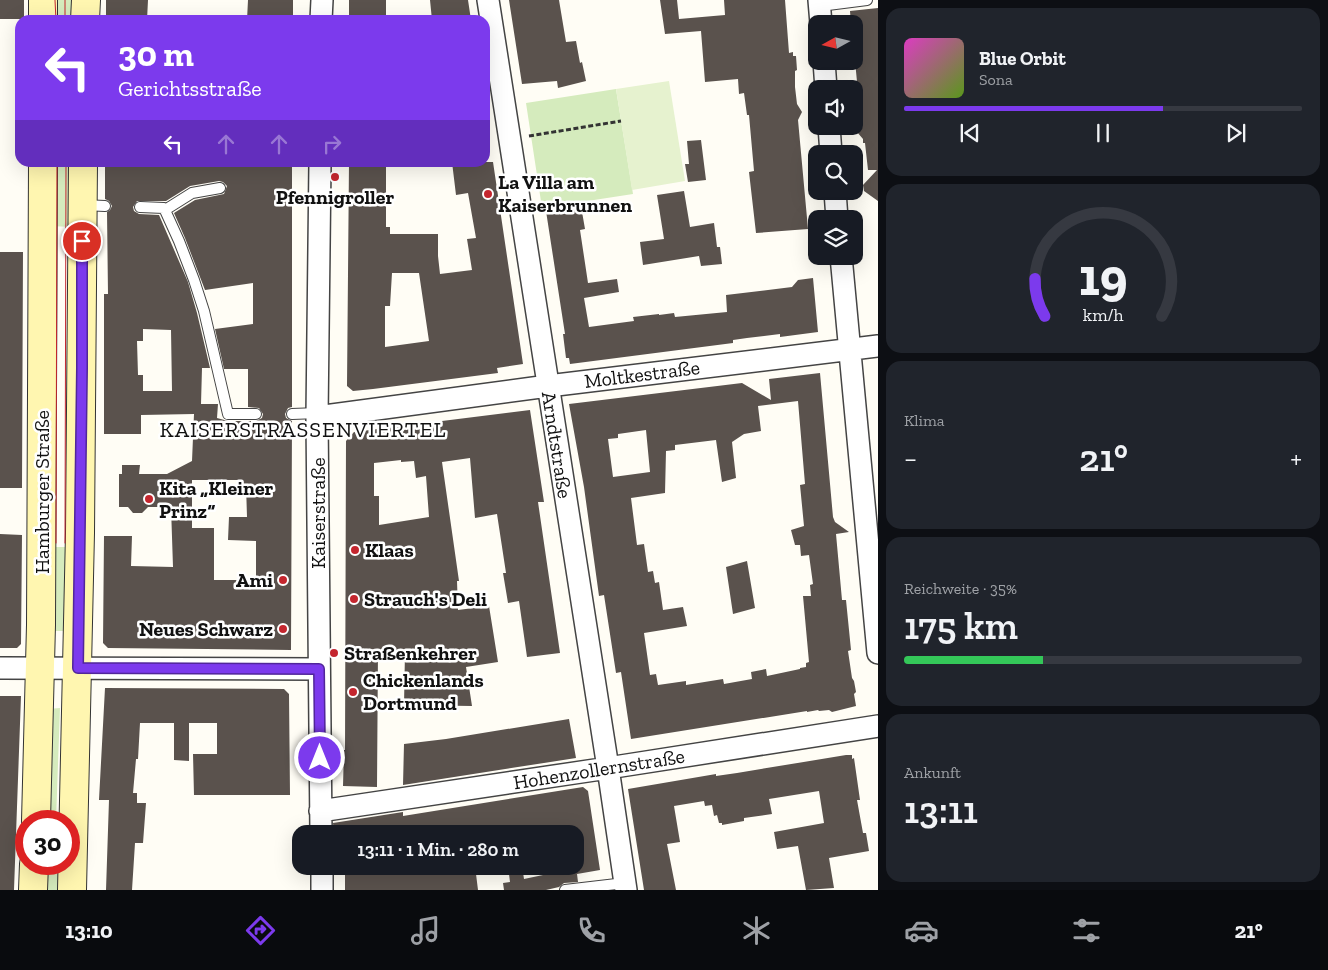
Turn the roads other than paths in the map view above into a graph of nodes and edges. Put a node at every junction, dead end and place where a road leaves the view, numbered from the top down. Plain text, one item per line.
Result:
1 (43, 0) edge
2 (86, 0) edge
3 (322, 0) edge
4 (488, 0) edge
5 (867, 0) edge
6 (820, 10) edge
7 (43, 15) edge
8 (85, 15) edge
9 (321, 15) edge
10 (43, 167) edge
11 (84, 167) edge
12 (320, 167) edge
13 (220, 188) dead end
14 (140, 207) dead end
15 (165, 210) junction
16 (842, 265) edge
17 (878, 346) edge
18 (850, 349) junction
19 (548, 386) junction
20 (256, 414) dead end
21 (292, 414) dead end
22 (318, 415) junction
23 (878, 653) edge
24 (0, 668) edge
25 (41, 668) junction
26 (78, 668) junction
27 (319, 669) junction
28 (878, 726) edge
29 (608, 768) junction
30 (36, 810) edge
31 (320, 811) junction
32 (321, 825) edge
33 (33, 875) edge
34 (322, 875) edge
35 (625, 886) edge
36 (32, 890) edge
37 (72, 890) edge
38 (322, 890) edge
39 (565, 890) edge

1 - 7 main road
2 - 8 main road
3 - 9 street
4 - 19 street, Arndtstraße
5 - 6 lane
10 - 25 main road, Hamburger Straße
11 - 26 main road, Hamburger Straße
12 - 22 street, Kaiserstraße
13 - 15 lane
14 - 15 lane
15 - 20 lane
16 - 18 street
17 - 18 street, Moltkestraße
18 - 19 street, Moltkestraße
18 - 23 street
19 - 22 street, Moltkestraße
19 - 29 street, Arndtstraße
21 - 22 lane
22 - 27 street, Kaiserstraße
24 - 25 street
25 - 26 street
25 - 30 main road, Hamburger Straße
26 - 27 street
26 - 37 main road, Hamburger Straße
27 - 31 street, Kaiserstraße
28 - 29 street, Hohenzollernstraße
29 - 31 street, Hohenzollernstraße
29 - 35 street, Arndtstraße
31 - 32 street, Kaiserstraße
33 - 36 main road
34 - 38 street
35 - 39 lane

